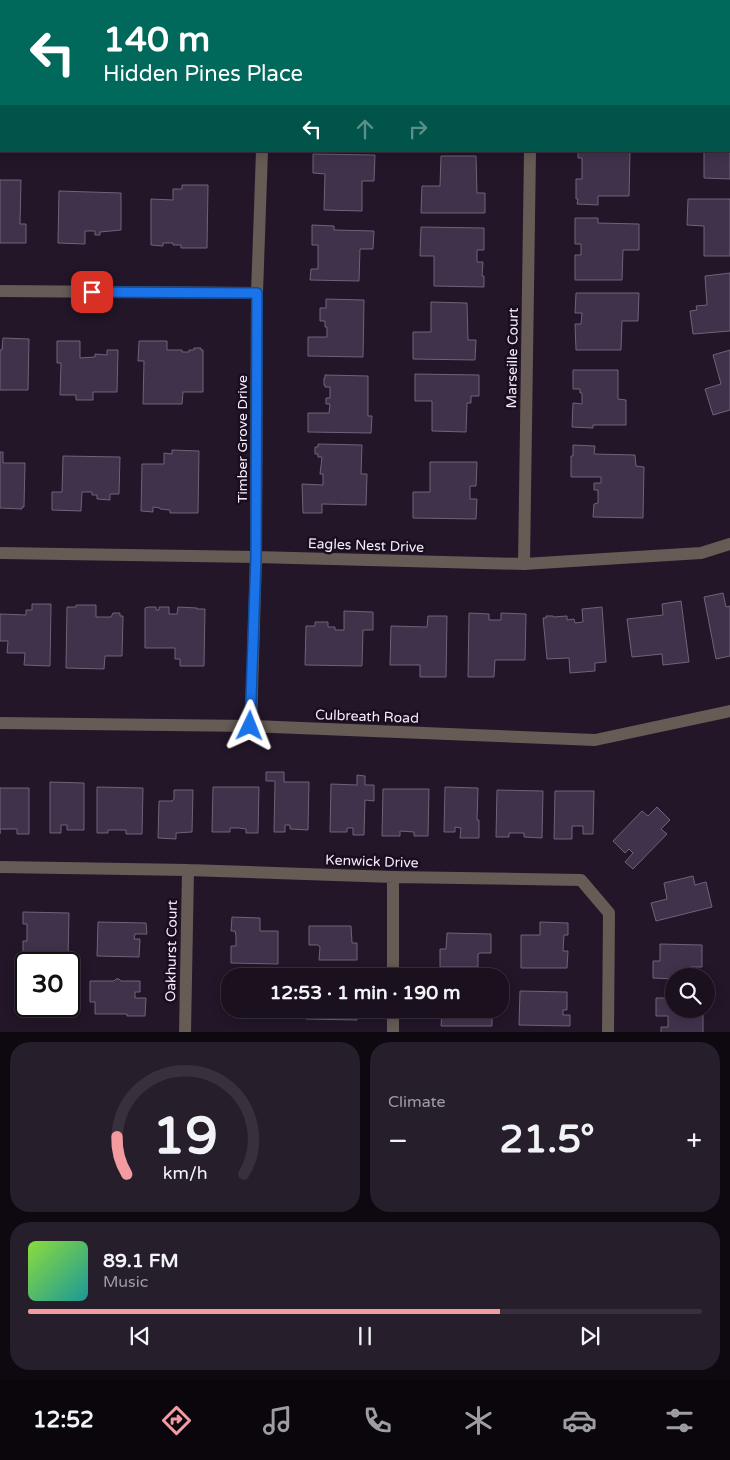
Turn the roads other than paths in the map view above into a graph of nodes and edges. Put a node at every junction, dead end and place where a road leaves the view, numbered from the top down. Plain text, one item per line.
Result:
1 (262, 152) edge
2 (530, 152) edge
3 (0, 292) edge
4 (257, 293) junction
5 (730, 544) edge
6 (0, 553) edge
7 (256, 557) junction
8 (524, 564) junction
9 (730, 711) edge
10 (0, 723) edge
11 (250, 726) junction
12 (0, 867) edge
13 (188, 870) junction
14 (393, 877) junction
15 (393, 968) edge
16 (393, 1018) edge
17 (185, 1032) edge
18 (394, 1032) edge
19 (608, 1032) edge

1 - 4 street, Timber Grove Drive
2 - 8 street, Marseille Court
3 - 4 street
4 - 7 street, Timber Grove Drive
5 - 8 street, Eagles Nest Drive
6 - 7 street, Eagles Nest Drive
7 - 8 street, Eagles Nest Drive
7 - 11 street, Timber Grove Drive
9 - 11 street, Culbreath Road
10 - 11 street, Culbreath Road
12 - 13 street, Kenwick Drive
13 - 14 street, Kenwick Drive
13 - 17 street, Oakhurst Court
14 - 15 street
14 - 19 street, Kenwick Drive
16 - 18 street

